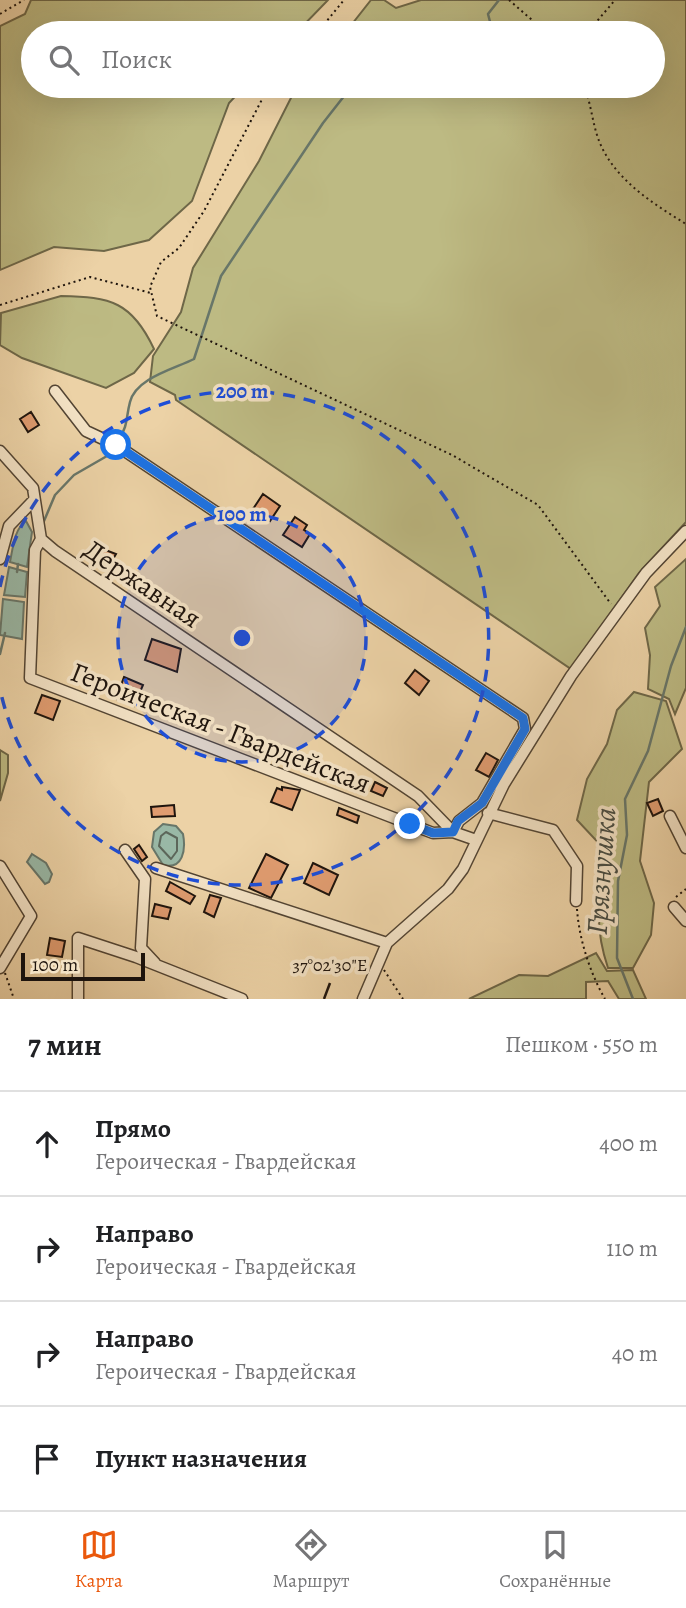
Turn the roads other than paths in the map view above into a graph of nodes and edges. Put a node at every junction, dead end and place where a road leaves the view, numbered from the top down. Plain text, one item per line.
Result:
1 (55, 391) dead end
2 (0, 451) edge
3 (33, 501) junction
4 (686, 531) edge
5 (41, 539) junction
6 (0, 559) edge
7 (488, 813) junction
8 (670, 816) dead end
9 (453, 832) junction
10 (476, 840) junction
11 (686, 848) edge
12 (125, 850) dead end
13 (0, 866) edge
14 (156, 868) dead end
15 (576, 901) road end
16 (674, 907) road end
17 (686, 921) edge
18 (387, 943) junction
19 (2, 965) edge
20 (158, 966) junction
21 (78, 999) edge
22 (242, 999) edge
23 (363, 999) edge

1 - 9 street
2 - 3 street
3 - 5 street
3 - 6 street
4 - 7 street
5 - 9 street, Державная
5 - 9 street, Героическая - Гвардейская
7 - 10 street
7 - 15 street
8 - 11 street
9 - 10 street, Державная
10 - 18 street
12 - 20 street
13 - 19 street
14 - 18 street
16 - 17 street
18 - 23 street
20 - 21 street
20 - 22 street

